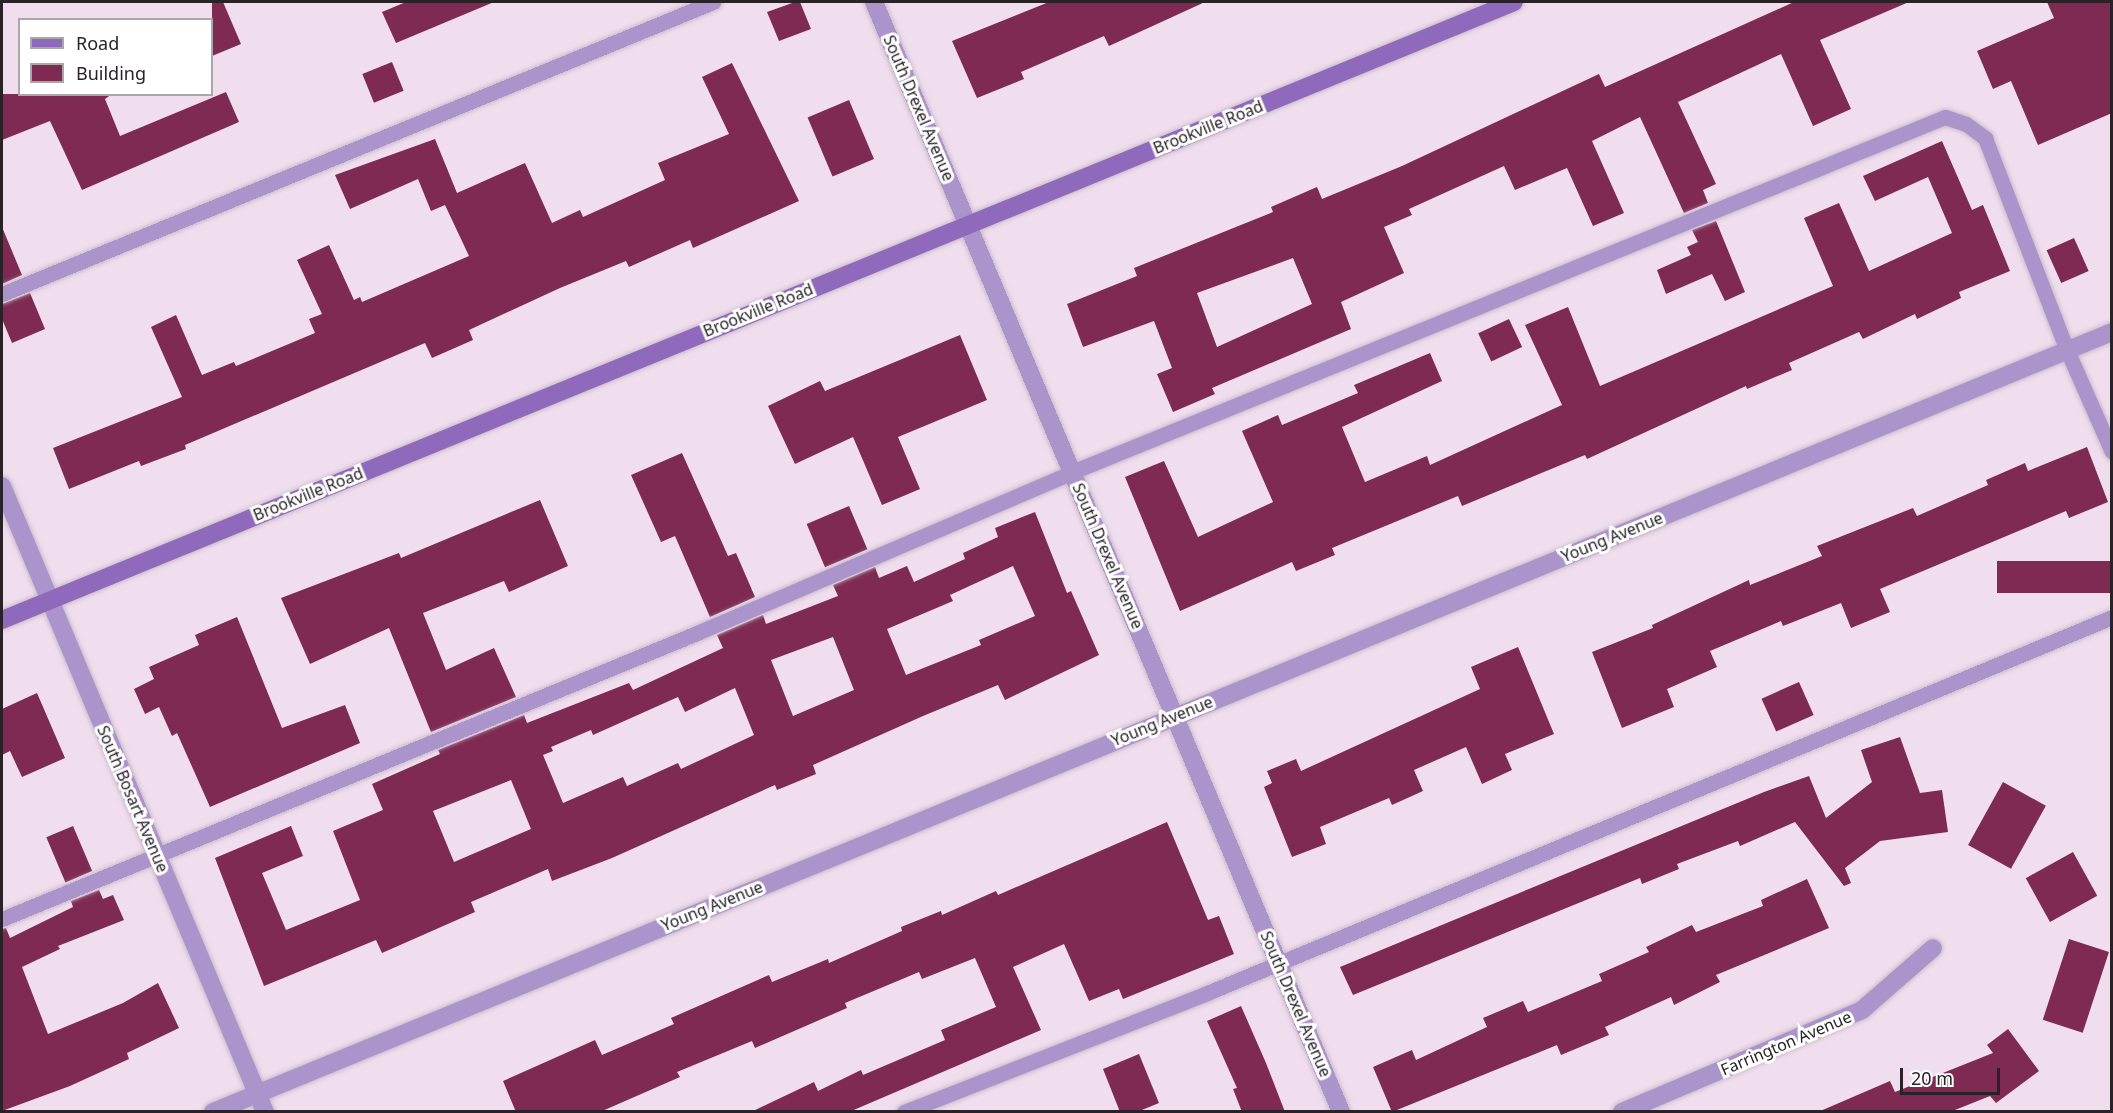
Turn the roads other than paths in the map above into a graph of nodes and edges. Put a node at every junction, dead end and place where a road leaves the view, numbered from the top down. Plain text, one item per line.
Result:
1 (713, 2) edge
2 (874, 2) edge
3 (1514, 2) edge
4 (968, 224) junction
5 (2, 294) edge
6 (2112, 332) edge
7 (2067, 350) junction
8 (2112, 452) edge
9 (1072, 472) junction
10 (2, 486) edge
11 (49, 600) junction
12 (2112, 617) edge
13 (2, 620) edge
14 (1175, 716) junction
15 (157, 854) junction
16 (2, 919) edge
17 (1933, 948) dead end
18 (1278, 961) junction
19 (257, 1093) junction
20 (213, 1112) edge
21 (265, 1112) edge
22 (904, 1112) edge
23 (1341, 1112) edge
24 (1622, 1112) edge

1 - 5 lane
2 - 4 street, South Drexel Avenue
3 - 4 street, Brookville Road
4 - 9 street, South Drexel Avenue
4 - 11 street, Brookville Road
6 - 7 street, Young Avenue
7 - 8 lane
7 - 9 lane
7 - 14 street, Young Avenue
9 - 14 street, South Drexel Avenue
9 - 15 lane
10 - 11 street, South Bosart Avenue
11 - 13 street, Brookville Road
11 - 15 street, South Bosart Avenue
12 - 18 lane
14 - 18 street, South Drexel Avenue
14 - 19 street, Young Avenue
15 - 16 lane
15 - 19 street, South Bosart Avenue
17 - 24 street, Farrington Avenue
18 - 22 lane
18 - 23 street, South Drexel Avenue
19 - 20 street, Young Avenue
19 - 21 street, South Bosart Avenue

